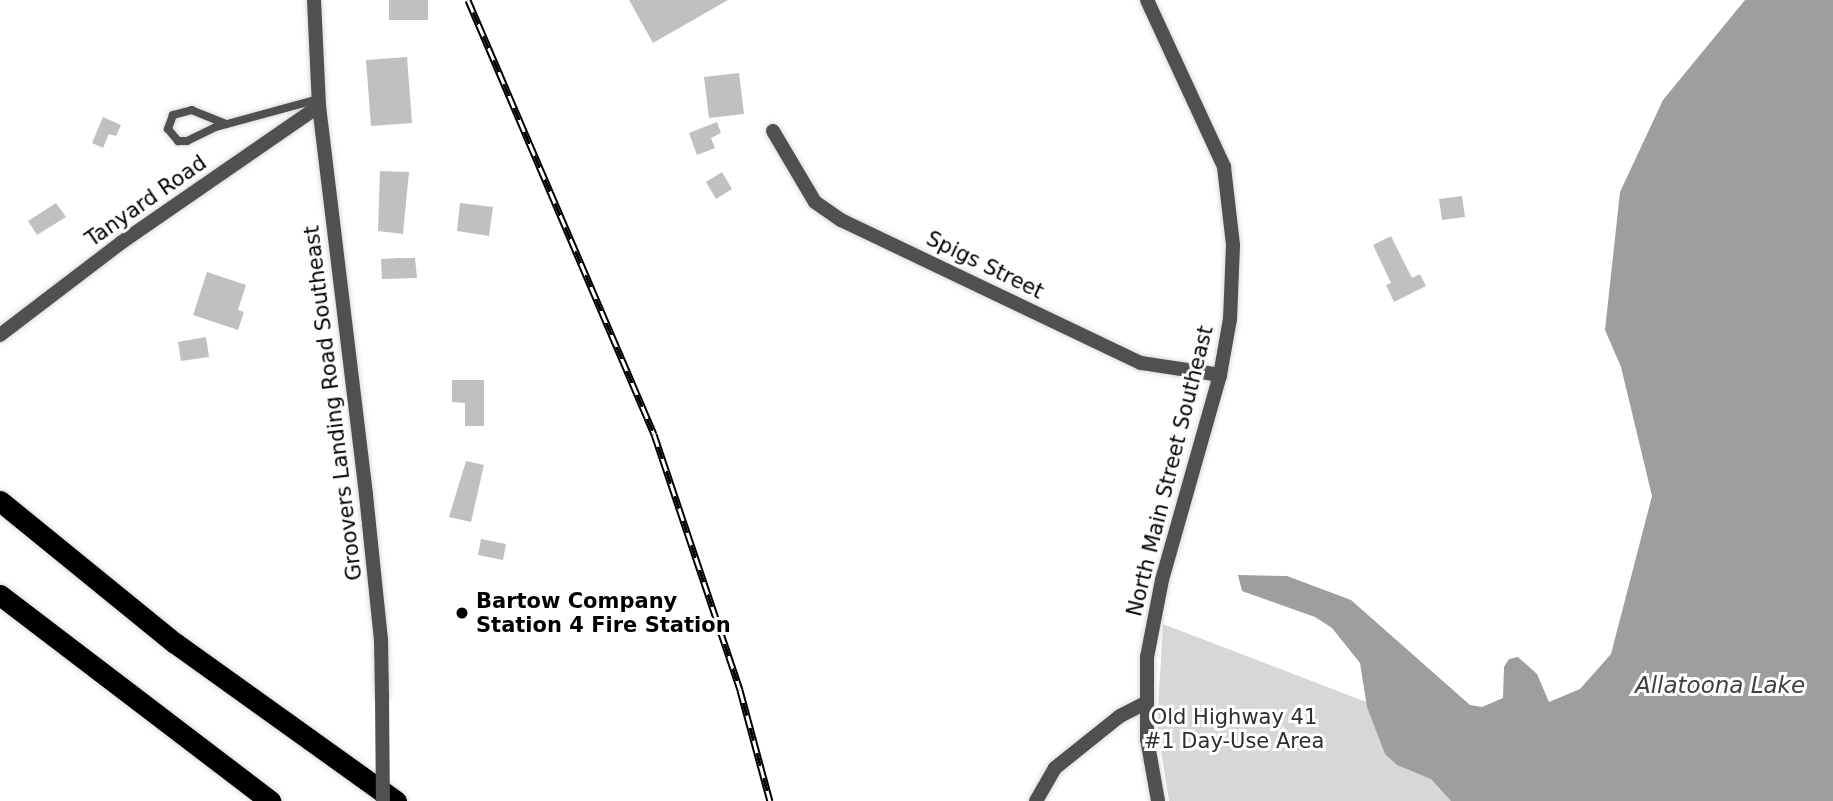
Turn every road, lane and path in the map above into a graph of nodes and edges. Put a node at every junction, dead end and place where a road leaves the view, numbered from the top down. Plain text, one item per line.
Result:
1 (314, 0) edge
2 (1147, 0) edge
3 (319, 102) junction
4 (226, 124) junction
5 (773, 131) dead end
6 (0, 335) edge
7 (1220, 375) junction
8 (0, 501) edge
9 (0, 595) edge
10 (1146, 703) junction
11 (270, 801) edge
12 (383, 801) edge
13 (396, 801) edge
14 (1036, 801) edge
15 (1158, 801) edge

1 - 3 street, Groovers Landing Road Southeast
2 - 7 street, North Main Street Southeast
3 - 4 lane
3 - 6 street, Tanyard Road
3 - 12 street, Groovers Landing Road Southeast, bridge
4 - 4 lane
5 - 7 street, Spigs Street
7 - 10 street, North Main Street Southeast
8 - 13 highway
9 - 11 highway
10 - 14 street
10 - 15 street, North Main Street Southeast

